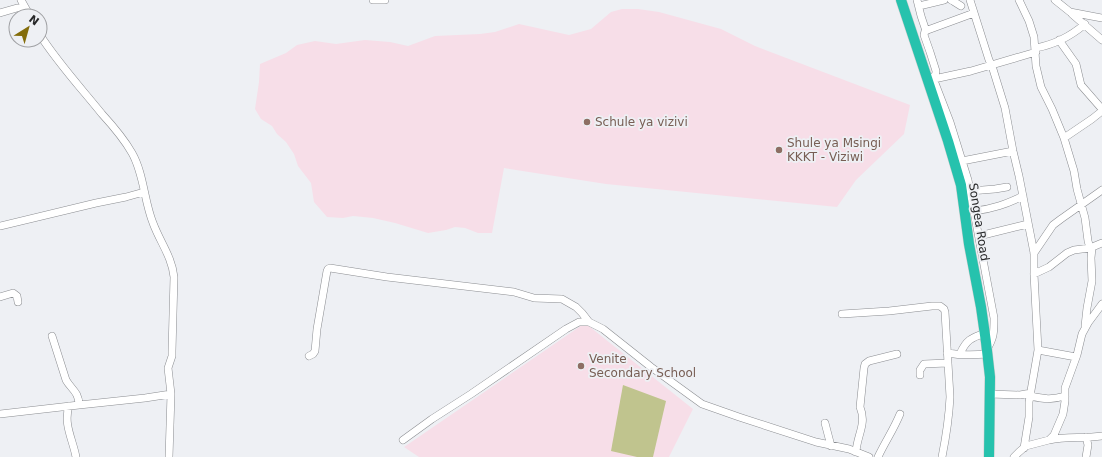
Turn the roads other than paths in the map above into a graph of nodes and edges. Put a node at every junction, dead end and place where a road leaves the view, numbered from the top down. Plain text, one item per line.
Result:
1 (20, 0) edge
2 (373, 0) edge
3 (385, 0) edge
4 (900, 0) edge
5 (944, 0) edge
6 (951, 0) edge
7 (970, 0) edge
8 (1019, 0) edge
9 (1055, 0) edge
10 (918, 3) edge
11 (960, 6) dead end
12 (25, 8) edge
13 (1070, 12) junction
14 (974, 13) junction
15 (1102, 18) edge
16 (1085, 24) junction
17 (926, 31) junction
18 (1059, 40) junction
19 (1102, 40) edge
20 (48, 47) edge
21 (1036, 50) junction
22 (992, 66) junction
23 (932, 79) junction
24 (1102, 110) edge
25 (1064, 138) junction
26 (1013, 151) junction
27 (962, 161) junction
28 (1007, 187) dead end
29 (1102, 190) edge
30 (970, 191) junction
31 (144, 192) junction
32 (1023, 196) junction
33 (1082, 204) junction
34 (974, 211) junction
35 (1028, 224) junction
36 (0, 226) edge
37 (979, 236) junction
38 (1102, 243) edge
39 (1091, 248) junction
40 (1034, 253) junction
41 (1034, 274) junction
42 (0, 297) edge
43 (18, 302) dead end
44 (1102, 304) edge
45 (842, 314) dead end
46 (588, 322) junction
47 (1084, 330) junction
48 (985, 333) junction
49 (52, 336) dead end
50 (1038, 350) junction
51 (987, 352) junction
52 (947, 353) junction
53 (897, 354) dead end
54 (960, 354) junction
55 (309, 356) dead end
56 (1076, 357) junction
57 (947, 363) junction
58 (920, 375) dead end
59 (171, 394) junction
60 (990, 394) junction
61 (1031, 395) junction
62 (1065, 396) junction
63 (79, 404) junction
64 (69, 406) junction
65 (0, 414) edge
66 (900, 414) dead end
67 (825, 423) dead end
68 (1102, 436) edge
69 (1086, 437) junction
70 (403, 440) dead end
71 (1049, 440) junction
72 (1102, 440) edge
73 (1088, 445) junction
74 (831, 446) junction
75 (1024, 448) junction
76 (856, 452) junction
77 (990, 456) edge
78 (76, 457) edge
79 (169, 457) edge
80 (869, 457) edge
81 (878, 457) edge
82 (942, 457) edge
83 (1014, 457) edge
84 (1086, 457) edge

1 - 12 street
2 - 3 street
4 - 23 highway, Songea Road
5 - 10 street
6 - 11 street
7 - 14 street
8 - 21 street
9 - 13 street
10 - 17 street
13 - 15 street
13 - 16 street
14 - 17 street
14 - 22 street
16 - 18 street
16 - 19 street
17 - 23 street
18 - 21 street
18 - 24 street
20 - 31 street
21 - 22 street
21 - 25 street
22 - 23 street
22 - 26 street
23 - 27 street
23 - 48 highway, Songea Road
24 - 25 street
25 - 33 street
26 - 27 street
26 - 32 street
27 - 30 street
28 - 30 street
29 - 33 street
30 - 34 street
31 - 36 street
31 - 59 street
32 - 34 street
32 - 35 street
33 - 39 street
33 - 40 street
34 - 37 street
35 - 37 street
35 - 40 street
37 - 51 street
38 - 39 street
39 - 41 street
39 - 47 street
40 - 41 street
41 - 50 street
42 - 43 street
44 - 47 street
45 - 52 street
46 - 55 street
46 - 70 street
46 - 74 street
47 - 56 street
48 - 51 highway, Songea Road
48 - 54 street
49 - 63 street
50 - 56 street
50 - 61 street
51 - 54 street
51 - 60 highway, Songea Road
52 - 54 street
52 - 57 street
53 - 76 street
56 - 62 street
57 - 58 street
57 - 82 street
59 - 63 street
59 - 79 street
60 - 61 street
60 - 77 highway, Songea Road
61 - 62 street
61 - 75 street
62 - 71 street
63 - 64 street
64 - 65 street
64 - 78 street
66 - 81 street
67 - 74 street
68 - 69 street
69 - 71 street
69 - 73 street
71 - 75 street
72 - 73 street
73 - 84 street
74 - 76 street
75 - 83 street
76 - 80 street

